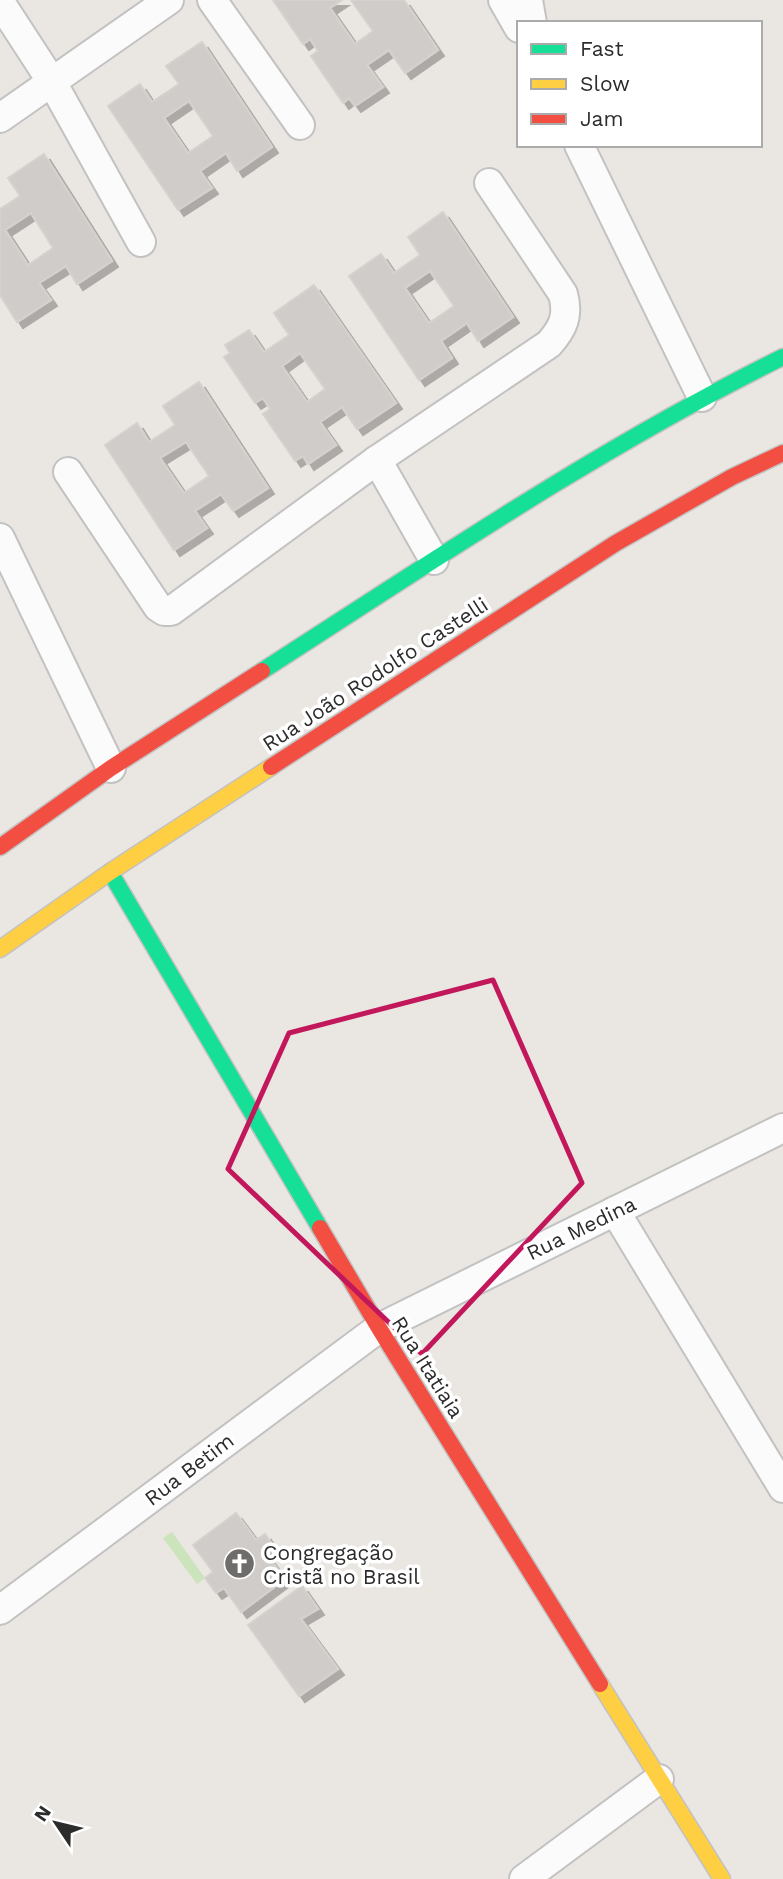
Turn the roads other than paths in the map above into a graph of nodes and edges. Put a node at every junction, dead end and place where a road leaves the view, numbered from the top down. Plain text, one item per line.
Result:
1 (169, 0) edge
2 (212, 0) edge
3 (503, 0) edge
4 (528, 0) edge
5 (0, 2) edge
6 (532, 21) edge
7 (517, 24) edge
8 (52, 82) junction
9 (0, 118) edge
10 (300, 125) dead end
11 (580, 147) edge
12 (489, 183) dead end
13 (141, 242) dead end
14 (783, 356) edge
15 (702, 397) junction
16 (783, 453) edge
17 (377, 460) junction
18 (68, 472) dead end
19 (0, 538) edge
20 (434, 560) junction
21 (111, 768) junction
22 (0, 847) edge
23 (110, 872) junction
24 (0, 949) edge
25 (783, 1128) edge
26 (615, 1211) junction
27 (379, 1328) junction
28 (783, 1488) edge
29 (0, 1610) edge
30 (659, 1779) junction
31 (524, 1879) edge
32 (722, 1879) edge

1 - 8 street
2 - 10 street
3 - 7 street
4 - 6 street
5 - 8 street
8 - 9 street
8 - 13 street
11 - 15 street
12 - 17 street
14 - 15 street
15 - 20 street
16 - 23 street, Rua João Rodolfo Castelli
17 - 18 street
17 - 20 street
19 - 21 street
20 - 21 street
21 - 22 street
23 - 24 street, Rua João Rodolfo Castelli
23 - 27 street, Rua Itatiaia
25 - 26 street, Rua Medina
26 - 27 street, Rua Medina
26 - 28 street
27 - 29 street, Rua Betim
27 - 30 street, Rua Itatiaia
30 - 31 street
30 - 32 street, Rua Itatiaia

